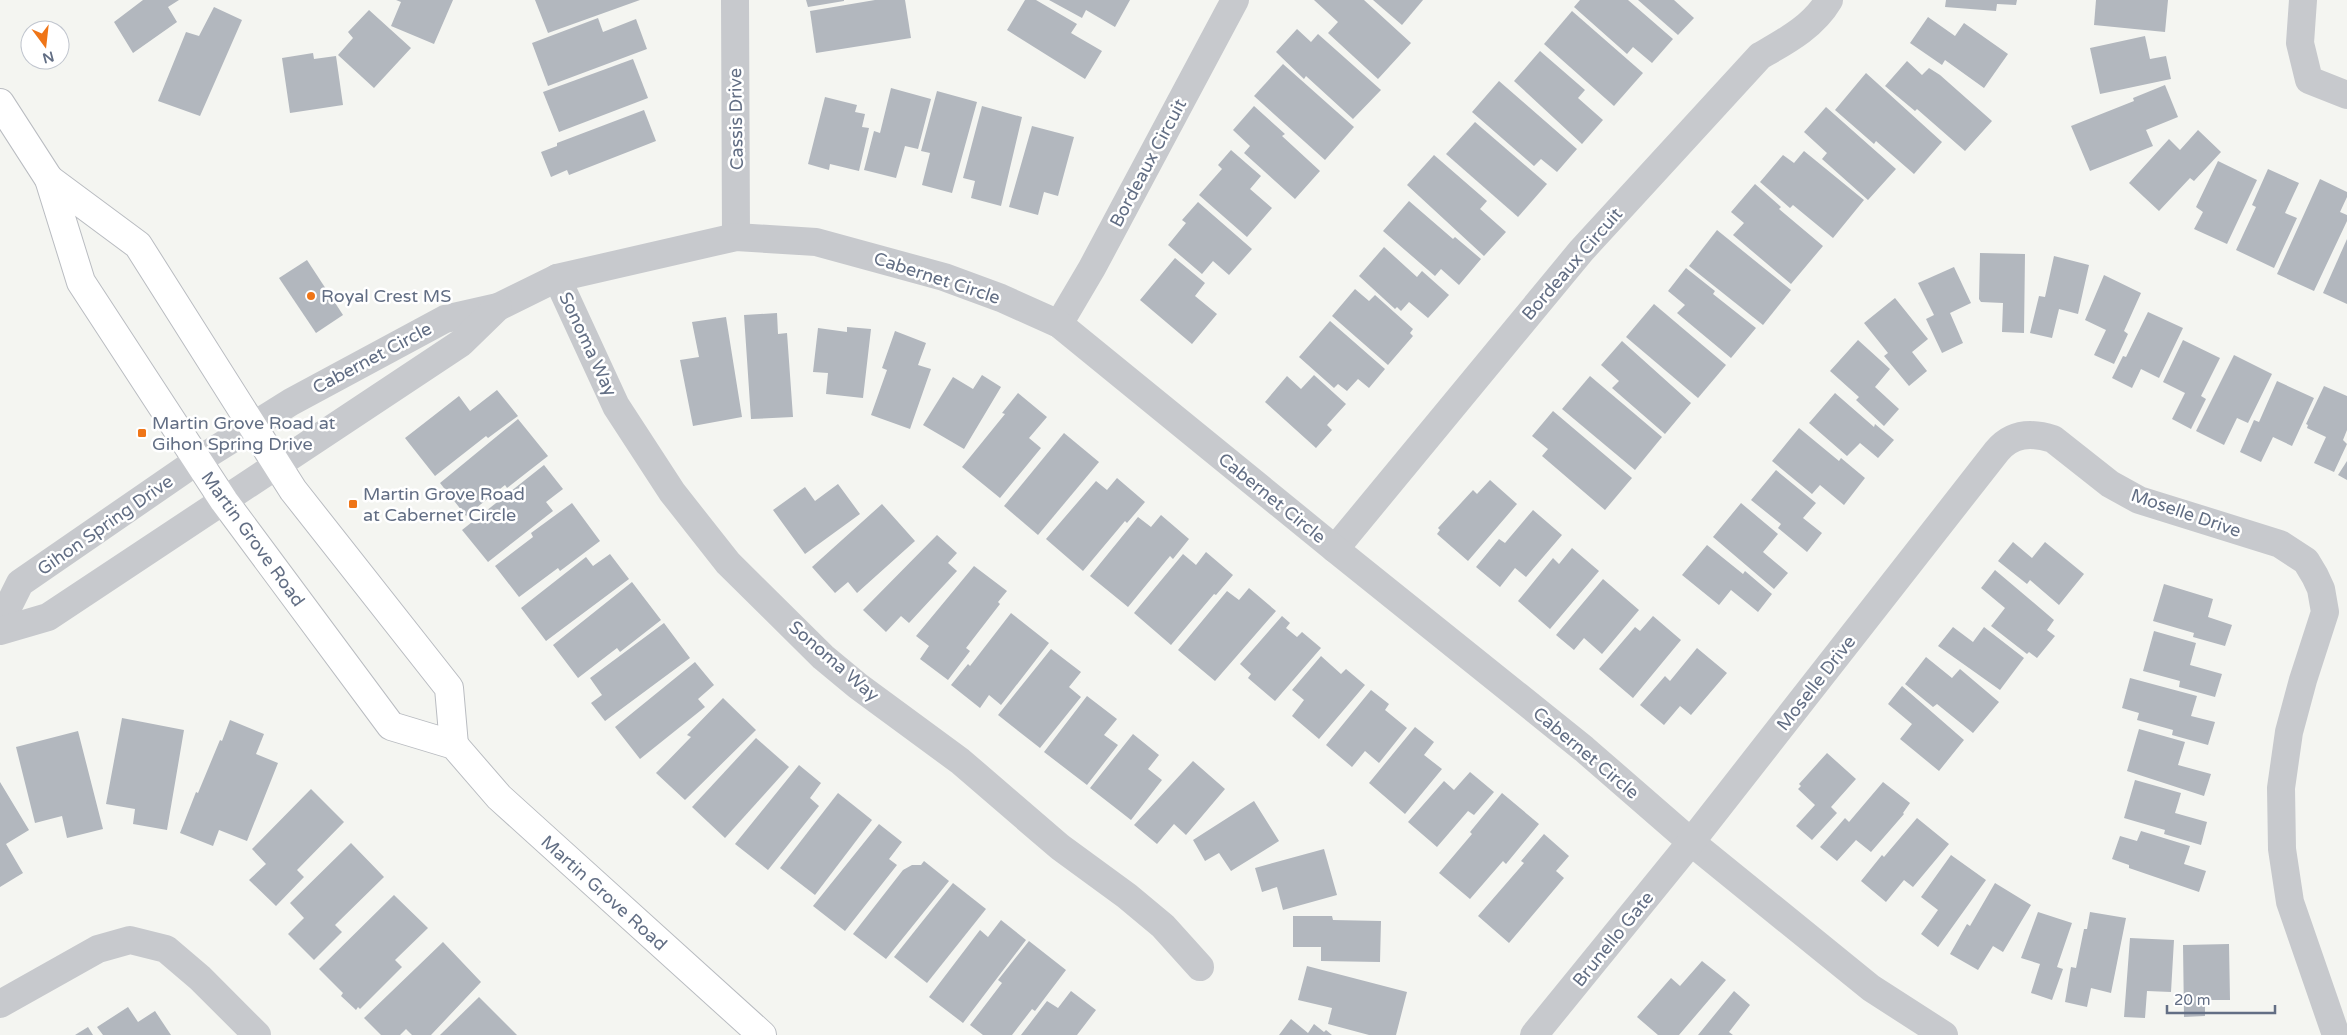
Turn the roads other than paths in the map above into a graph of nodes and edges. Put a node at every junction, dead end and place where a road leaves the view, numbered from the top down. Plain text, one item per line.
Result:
1 (735, 0) edge
2 (1235, 0) edge
3 (1830, 0) edge
4 (2303, 0) edge
5 (2347, 95) edge
6 (0, 103) edge
7 (49, 179) junction
8 (736, 237) junction
9 (557, 278) junction
10 (498, 307) junction
11 (1059, 324) junction
12 (252, 425) junction
13 (197, 461) junction
14 (277, 466) junction
15 (224, 501) junction
16 (1335, 549) junction
17 (0, 623) edge
18 (0, 631) edge
19 (454, 745) junction
20 (1691, 842) junction
21 (1200, 967) dead end
22 (0, 1004) edge
23 (257, 1035) edge
24 (762, 1035) edge
25 (1534, 1035) edge
26 (1944, 1035) edge
27 (2336, 1035) edge

1 - 8 street, Cassis Drive
2 - 11 street, Bordeaux Circuit
3 - 16 street, Bordeaux Circuit
4 - 5 street
6 - 7 main road, Martin Grove Road
7 - 12 main road, Martin Grove Road
7 - 13 main road, Martin Grove Road
8 - 9 street, Cabernet Circle
8 - 11 street, Cabernet Circle
9 - 10 street, Cabernet Circle
9 - 21 street, Sonoma Way
10 - 12 street, Cabernet Circle
10 - 14 street, Cabernet Circle
11 - 16 street, Cabernet Circle
12 - 13 street, Gihon Spring Drive
12 - 14 main road, Martin Grove Road
13 - 15 main road, Martin Grove Road
13 - 17 street, Gihon Spring Drive
14 - 15 street
14 - 19 main road, Martin Grove Road
15 - 18 street
15 - 19 main road, Martin Grove Road
16 - 20 street, Cabernet Circle
19 - 24 main road, Martin Grove Road
20 - 25 street, Brunello Gate
20 - 26 street, Cabernet Circle
20 - 27 street, Moselle Drive
22 - 23 street

